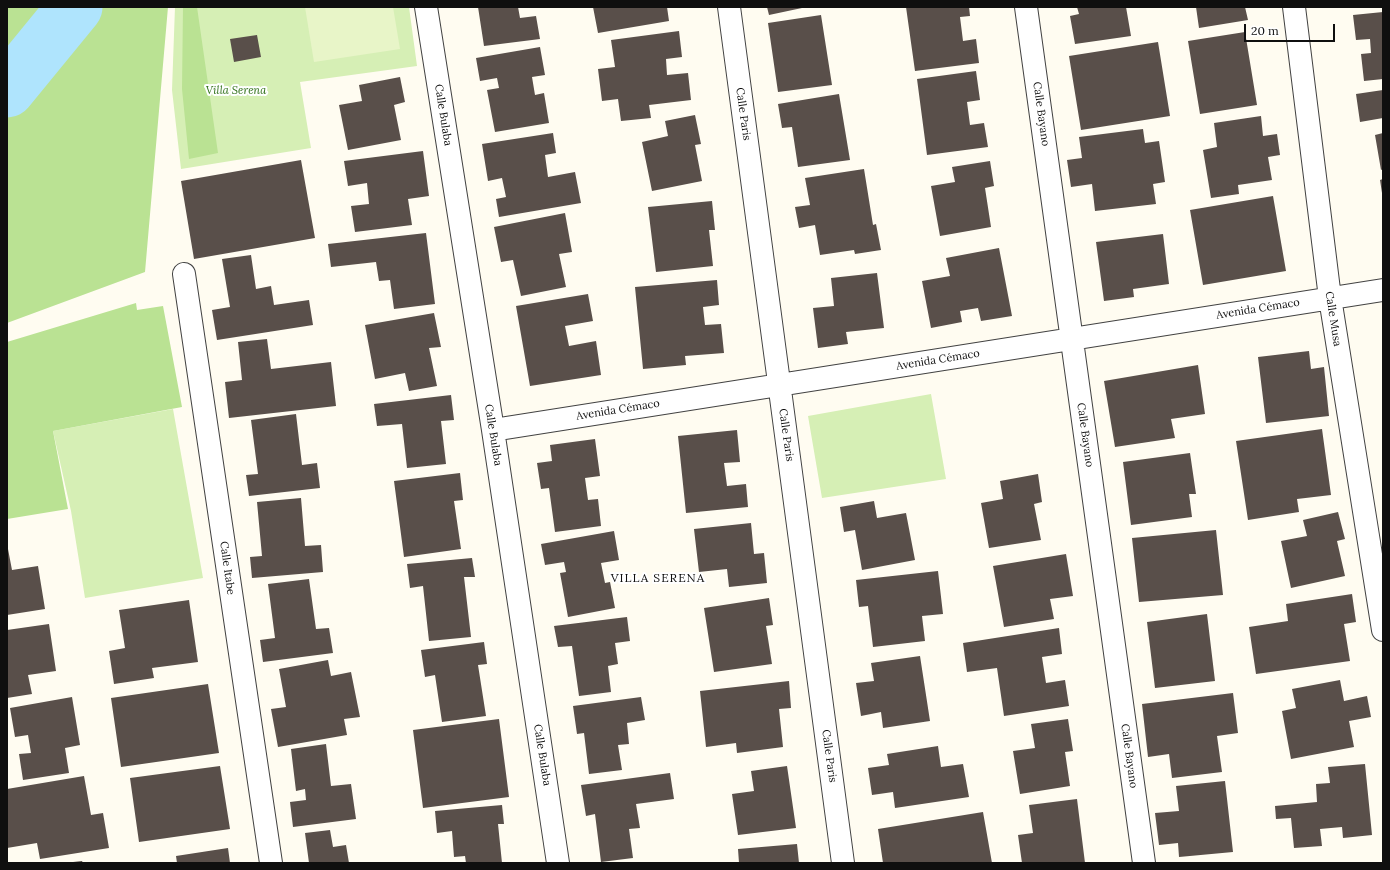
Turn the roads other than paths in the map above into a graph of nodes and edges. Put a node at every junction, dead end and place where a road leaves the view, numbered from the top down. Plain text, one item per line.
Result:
1 (426, 7) edge
2 (729, 7) edge
3 (1026, 7) edge
4 (1294, 7) edge
5 (184, 274) dead end
6 (1383, 290) edge
7 (1330, 298) junction
8 (1072, 339) junction
9 (779, 385) junction
10 (493, 430) junction
11 (1383, 630) edge
12 (270, 863) edge
13 (558, 863) edge
14 (843, 863) edge
15 (1144, 863) edge

1 - 10 street, Calle Bulaba
2 - 9 street, Calle Paris
3 - 8 street, Calle Bayano
4 - 7 street, Calle Musa
5 - 12 street, Calle Itabe
6 - 7 street, Avenida Cémaco
7 - 8 street, Avenida Cémaco
7 - 11 street, Calle Musa
8 - 9 street, Avenida Cémaco
8 - 15 street, Calle Bayano
9 - 10 street, Avenida Cémaco
9 - 14 street, Calle Paris
10 - 13 street, Calle Bulaba

